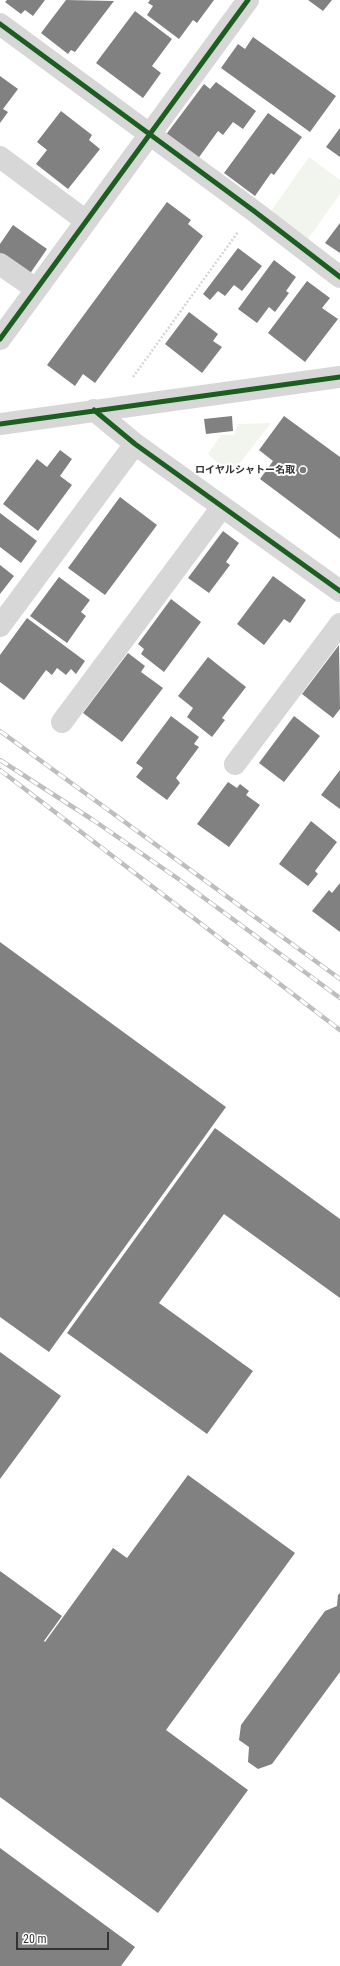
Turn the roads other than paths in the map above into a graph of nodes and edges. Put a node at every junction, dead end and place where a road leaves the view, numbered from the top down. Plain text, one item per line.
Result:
1 (248, 0) edge
2 (0, 24) edge
3 (149, 135) junction
4 (0, 157) edge
5 (86, 221) junction
6 (0, 264) edge
7 (340, 277) edge
8 (36, 289) junction
9 (0, 339) edge
10 (340, 377) edge
11 (102, 409) junction
12 (0, 424) edge
13 (136, 444) junction
14 (222, 507) junction
15 (340, 592) edge
16 (340, 624) edge
17 (0, 626) edge
18 (62, 722) dead end
19 (235, 764) dead end

1 - 3 street
2 - 3 street
3 - 5 street
3 - 7 street
4 - 5 street
5 - 8 street
6 - 8 street
8 - 9 street
10 - 11 street
11 - 12 street
11 - 13 street
13 - 14 street
13 - 17 street
14 - 15 street
14 - 18 street
16 - 19 street

